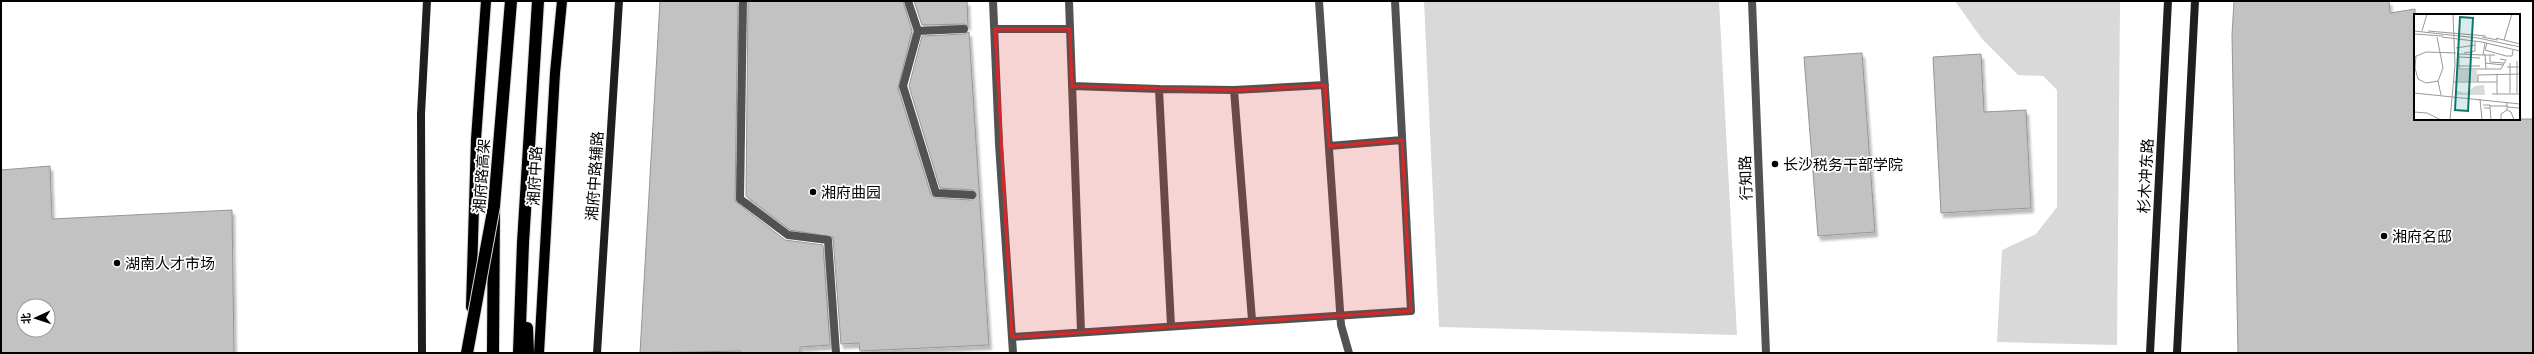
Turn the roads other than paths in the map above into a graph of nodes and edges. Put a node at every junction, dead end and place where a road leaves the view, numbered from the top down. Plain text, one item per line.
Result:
1 (427, 1) edge
2 (486, 1) edge
3 (510, 1) edge
4 (538, 1) edge
5 (562, 1) edge
6 (619, 1) edge
7 (743, 1) edge
8 (908, 1) edge
9 (994, 1) edge
10 (1069, 1) edge
11 (1319, 1) edge
12 (1395, 1) edge
13 (1752, 1) edge
14 (2168, 1) edge
15 (2195, 1) edge
16 (964, 29) dead end
17 (995, 29) junction
18 (1070, 29) junction
19 (918, 31) junction
20 (1325, 85) junction
21 (1072, 86) junction
22 (1159, 89) junction
23 (1234, 90) junction
24 (1402, 140) junction
25 (1329, 146) junction
26 (972, 195) dead end
27 (494, 206) junction
28 (523, 243) junction
29 (1340, 314) junction
30 (1252, 320) junction
31 (1171, 326) junction
32 (1081, 332) junction
33 (1012, 337) junction
34 (422, 353) edge
35 (469, 353) edge
36 (493, 353) edge
37 (519, 353) edge
38 (528, 353) edge
39 (539, 353) edge
40 (597, 353) edge
41 (836, 353) edge
42 (1013, 353) edge
43 (1349, 353) edge
44 (1766, 353) edge
45 (2150, 353) edge
46 (2177, 353) edge

1 - 34 main road
2 - 35 main road
3 - 27 highway, 湘府路高架
4 - 28 highway
5 - 39 main road, 湘府中路
6 - 40 main road, 湘府中路辅路
7 - 41 street
8 - 19 street
9 - 17 street
10 - 18 street
11 - 20 street
12 - 24 street
13 - 44 street, 行知路
14 - 45 main road, 杉木冲东路
15 - 46 main road
16 - 19 street
17 - 18 street
17 - 33 street
18 - 21 street
19 - 26 street
20 - 23 street
20 - 25 street
21 - 22 street
21 - 32 street
22 - 23 street
22 - 31 street
23 - 30 street
24 - 25 street
24 - 29 street
25 - 29 street
27 - 35 highway, bridge
27 - 36 highway, 湘府路高架, bridge
28 - 37 highway
28 - 38 highway
29 - 30 street
29 - 43 street
30 - 31 street
31 - 32 street
32 - 33 street
33 - 42 street

